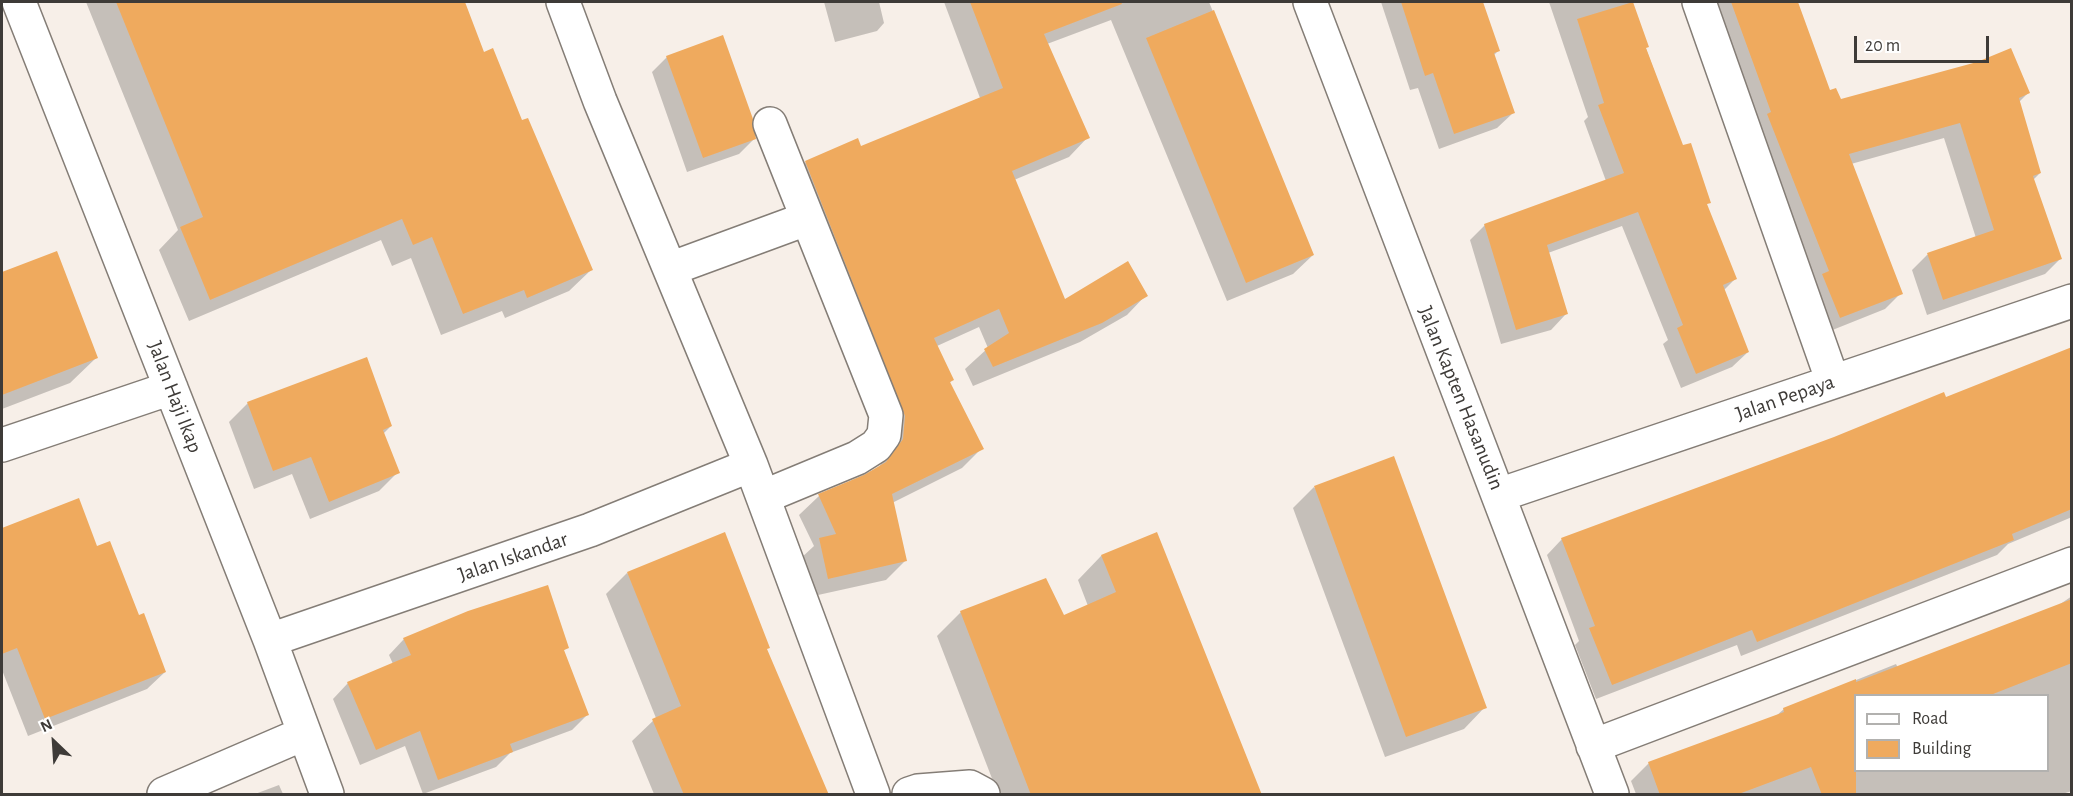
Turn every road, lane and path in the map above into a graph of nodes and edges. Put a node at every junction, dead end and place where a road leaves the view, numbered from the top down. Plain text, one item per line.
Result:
1 (19, 2) edge
2 (563, 2) edge
3 (1310, 2) edge
4 (1699, 2) edge
5 (770, 124) dead end
6 (806, 219) junction
7 (670, 269) junction
8 (2072, 300) edge
9 (1833, 381) junction
10 (171, 388) junction
11 (2, 445) edge
12 (751, 465) junction
13 (1499, 495) junction
14 (763, 497) junction
15 (2072, 564) edge
16 (270, 640) junction
17 (303, 734) junction
18 (1593, 746) junction
19 (164, 795) edge
20 (327, 795) edge
21 (873, 795) edge
22 (909, 795) edge
23 (983, 795) edge
24 (1612, 795) edge

1 - 10 street, Jalan Haji Ikap
2 - 7 street
3 - 13 street, Jalan Kapten Hasanudin
4 - 9 street
5 - 6 street
6 - 7 street
6 - 14 street
7 - 12 street
8 - 9 street, Jalan Pepaya
9 - 13 street, Jalan Pepaya
10 - 11 street
10 - 16 street, Jalan Haji Ikap
12 - 14 street
12 - 16 street, Jalan Iskandar
13 - 18 street, Jalan Kapten Hasanudin
14 - 21 street
15 - 18 street
16 - 17 street, Jalan Haji Ikap
17 - 19 street
17 - 20 street, Jalan Haji Ikap
18 - 24 street, Jalan Kapten Hasanudin
22 - 23 street

